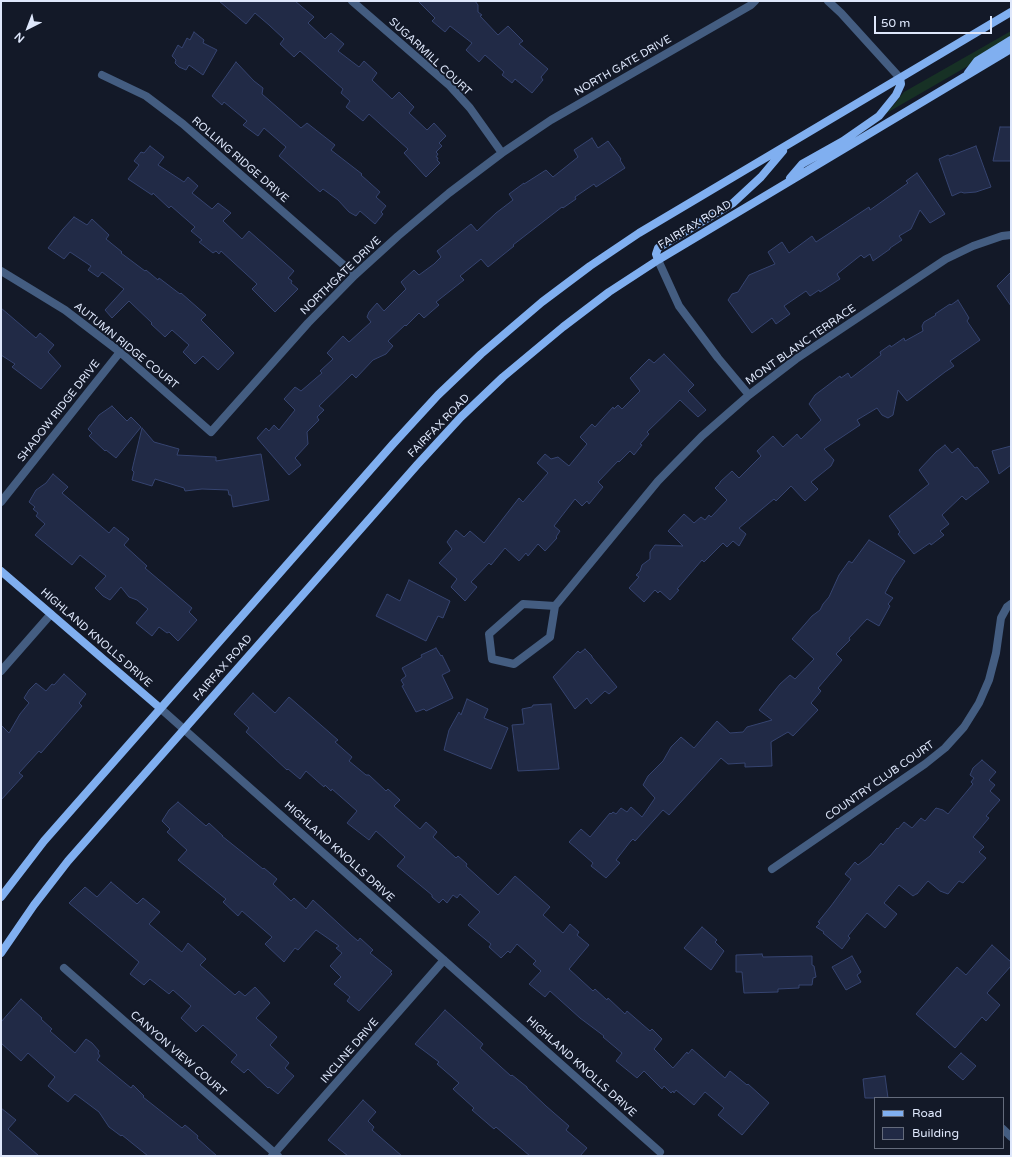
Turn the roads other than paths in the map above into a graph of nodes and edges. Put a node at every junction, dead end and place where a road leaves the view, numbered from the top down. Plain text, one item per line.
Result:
1 (352, 1) edge
2 (755, 1) edge
3 (828, 1) edge
4 (1011, 12) edge
5 (1011, 40) edge
6 (1011, 49) edge
7 (102, 75) dead end
8 (967, 76) junction
9 (900, 78) junction
10 (787, 145) junction
11 (502, 153) junction
12 (782, 186) junction
13 (1011, 235) edge
14 (658, 260) junction
15 (1, 271) edge
16 (355, 275) junction
17 (120, 352) junction
18 (749, 395) junction
19 (211, 432) joint
20 (1, 502) edge
21 (1, 570) edge
22 (1011, 604) edge
23 (555, 606) junction
24 (51, 614) junction
25 (1, 671) edge
26 (160, 708) junction
27 (184, 728) junction
28 (772, 869) dead end
29 (1, 897) edge
30 (1, 953) edge
31 (444, 960) junction
32 (64, 968) dead end
33 (660, 1152) dead end
34 (275, 1155) edge

1 - 11 street, SUGARMILL COURT
2 - 11 street, NORTH GATE DRIVE
3 - 9 street
4 - 9 main road, FAIRFAX ROAD
5 - 8 main road
6 - 8 main road, FAIRFAX ROAD
7 - 16 street, ROLLING RIDGE DRIVE
8 - 12 main road, FAIRFAX ROAD
9 - 10 main road, FAIRFAX ROAD
9 - 12 main road
10 - 14 main road
10 - 26 main road, FAIRFAX ROAD
11 - 16 street, NORTHGATE DRIVE
12 - 14 main road, FAIRFAX ROAD
13 - 18 street, MONT BLANC TERRACE
14 - 18 street
14 - 27 main road, FAIRFAX ROAD
15 - 17 street, AUTUMN RIDGE COURT
16 - 19 street, NORTHGATE DRIVE
17 - 19 street, AUTUMN RIDGE COURT
17 - 20 street, SHADOW RIDGE DRIVE
18 - 23 street, MONT BLANC TERRACE
21 - 24 main road, HIGHLAND KNOLLS DRIVE
22 - 28 street, COUNTRY CLUB COURT
23 - 23 street
24 - 25 street
24 - 26 main road, HIGHLAND KNOLLS DRIVE
26 - 27 street, HIGHLAND KNOLLS DRIVE
26 - 29 main road, FAIRFAX ROAD
27 - 30 main road, FAIRFAX ROAD
27 - 31 street, HIGHLAND KNOLLS DRIVE
31 - 33 street, HIGHLAND KNOLLS DRIVE
31 - 34 street, INCLINE DRIVE
32 - 34 street, CANYON VIEW COURT

